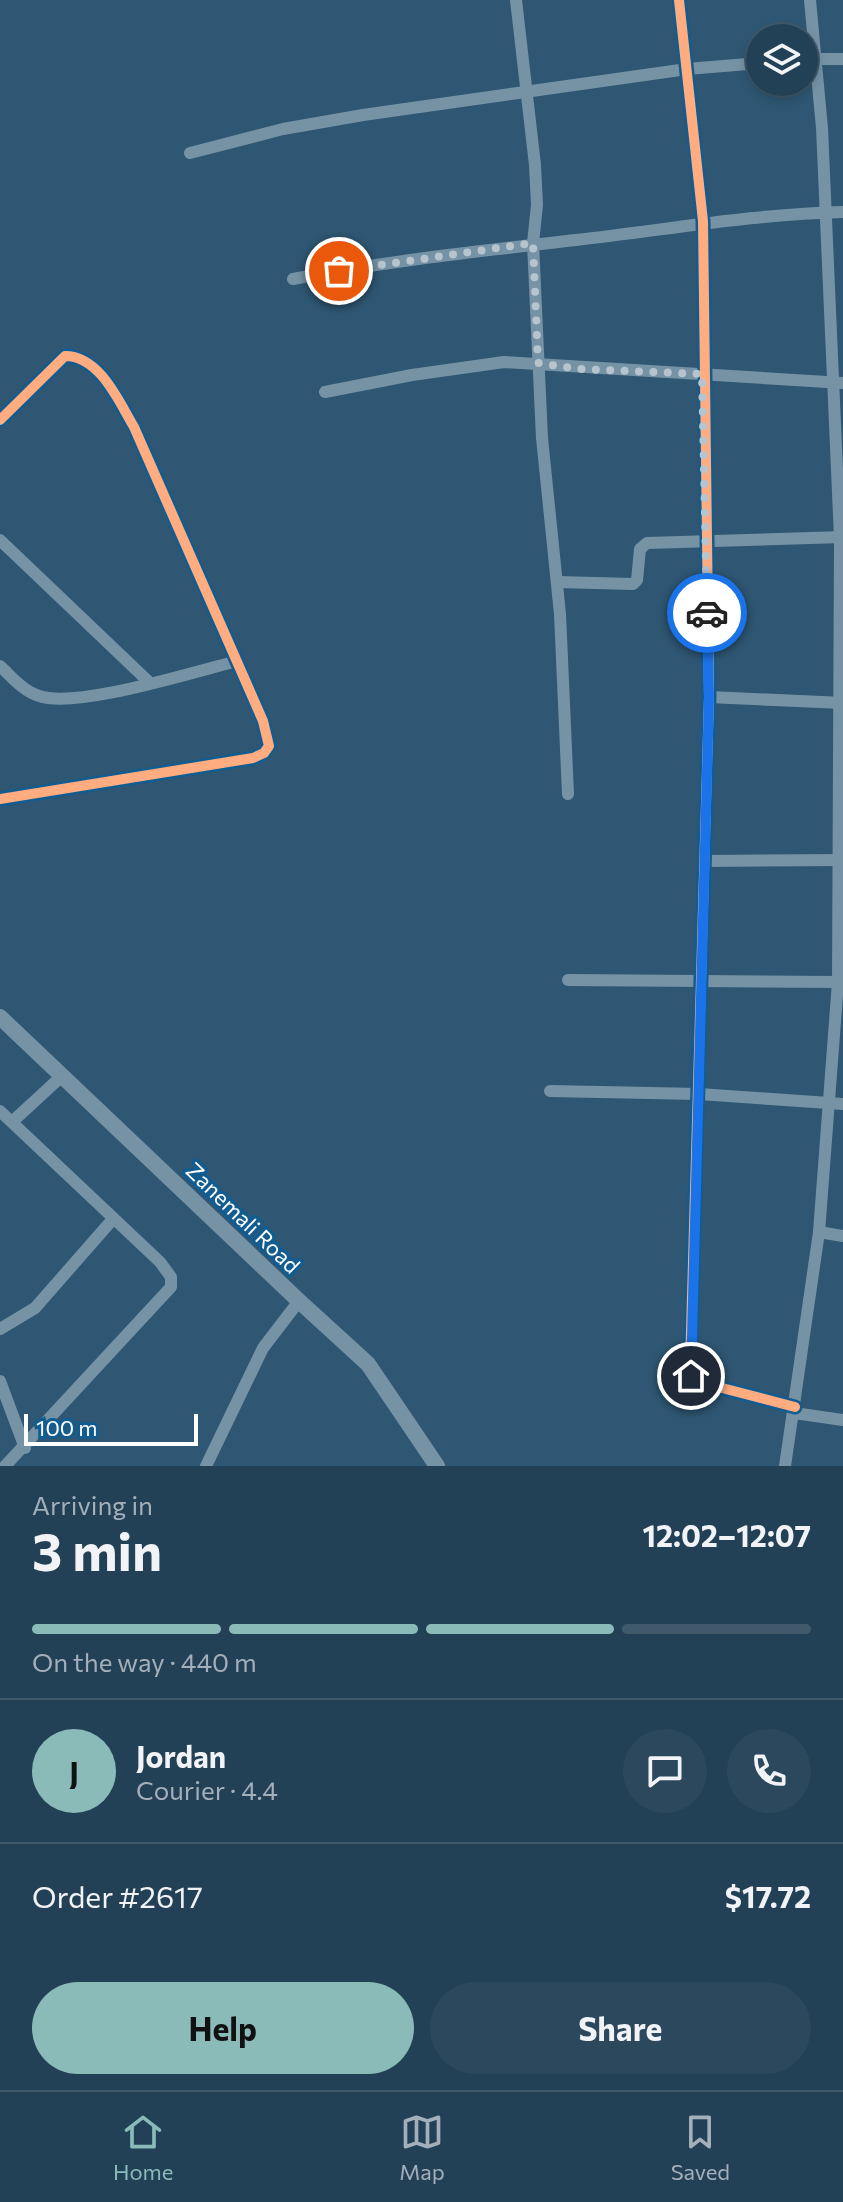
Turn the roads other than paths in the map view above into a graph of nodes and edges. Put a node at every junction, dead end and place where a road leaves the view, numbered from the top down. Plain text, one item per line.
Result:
1 (516, 0) edge
2 (679, 0) edge
3 (810, 0) edge
4 (810, 24) edge
5 (818, 59) edge
6 (843, 59) edge
7 (746, 64) edge
8 (687, 69) junction
9 (525, 92) junction
10 (816, 96) edge
11 (190, 153) dead end
12 (843, 212) edge
13 (825, 213) junction
14 (703, 221) junction
15 (533, 243) junction
16 (293, 279) dead end
17 (538, 363) junction
18 (702, 374) junction
19 (837, 383) edge
20 (325, 392) dead end
21 (2, 412) edge
22 (841, 538) edge
23 (0, 540) edge
24 (706, 540) junction
25 (557, 582) junction
26 (234, 662) junction
27 (0, 666) edge
28 (150, 683) junction
29 (709, 697) junction
30 (841, 703) edge
31 (568, 794) dead end
32 (2, 797) edge
33 (840, 860) edge
34 (703, 861) junction
35 (702, 979) junction
36 (568, 980) dead end
37 (838, 982) junction
38 (0, 1017) edge
39 (63, 1075) junction
40 (550, 1091) dead end
41 (699, 1094) junction
42 (836, 1103) edge
43 (4, 1116) edge
44 (113, 1219) junction
45 (819, 1232) junction
46 (843, 1236) edge
47 (299, 1301) junction
48 (0, 1329) edge
49 (0, 1381) edge
50 (794, 1410) junction
51 (843, 1420) edge
52 (25, 1448) junction
53 (5, 1466) edge
54 (206, 1466) edge
55 (437, 1466) edge
56 (785, 1466) edge

1 - 9 street
2 - 8 street
3 - 4 street
5 - 6 street
7 - 8 street
8 - 9 street
8 - 14 street
9 - 11 street
9 - 15 street
10 - 13 street
12 - 13 street
13 - 14 street
13 - 19 street
14 - 15 street
14 - 18 street
15 - 16 street
15 - 17 street
17 - 18 street
17 - 20 street
17 - 25 street
18 - 19 street
18 - 24 street
19 - 22 street
21 - 26 street
22 - 24 street
22 - 30 street
23 - 28 street
24 - 25 street
24 - 29 street
25 - 31 street
26 - 28 street
26 - 32 street
27 - 28 street
29 - 30 street
29 - 34 street
30 - 33 street
33 - 34 street
33 - 37 street
34 - 35 street
35 - 36 street
35 - 37 street
35 - 41 street
37 - 42 street
38 - 39 street, Zanemali Road
39 - 43 street
39 - 47 street, Zanemali Road
40 - 41 street
41 - 42 street
41 - 50 street
42 - 45 street
43 - 44 street
44 - 48 street
44 - 52 street
45 - 46 street
45 - 50 street
47 - 54 street
47 - 55 street, Zanemali Road
49 - 52 street
50 - 51 street
50 - 56 street
52 - 53 street

